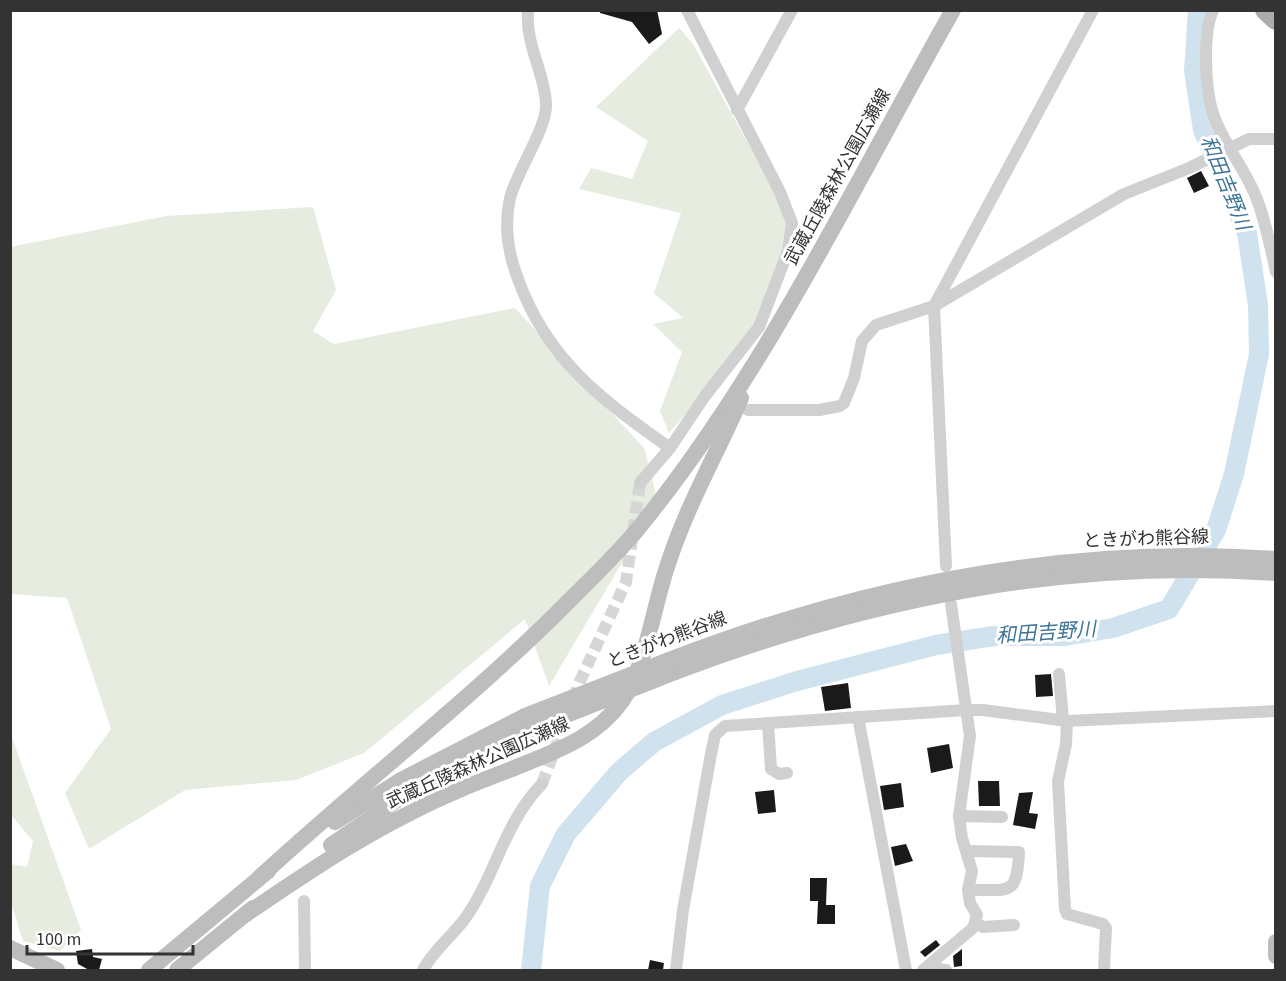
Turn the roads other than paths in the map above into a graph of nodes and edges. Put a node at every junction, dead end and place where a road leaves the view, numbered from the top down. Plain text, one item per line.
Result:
1 (528, 10) edge
2 (687, 10) edge
3 (792, 10) edge
4 (953, 10) edge
5 (1093, 10) edge
6 (1213, 10) edge
7 (1265, 10) edge
8 (1275, 20) edge
9 (737, 110) junction
10 (1275, 139) edge
11 (1230, 148) junction
12 (1275, 272) edge
13 (934, 306) junction
14 (757, 361) junction
15 (705, 396) junction
16 (719, 400) dead end
17 (748, 410) dead end
18 (670, 448) junction
19 (640, 483) tunnel mouth
20 (1275, 559) edge
21 (1241, 563) junction
22 (946, 566) dead end
23 (1275, 573) edge
24 (951, 604) dead end
25 (1059, 674) dead end
26 (966, 710) junction
27 (1275, 711) edge
28 (858, 717) junction
29 (1065, 720) junction
30 (528, 723) junction
31 (768, 723) junction
32 (787, 773) dead end
33 (542, 784) tunnel mouth
34 (959, 816) junction
35 (1002, 817) dead end
36 (966, 851) junction
37 (260, 877) junction
38 (968, 890) junction
39 (304, 901) dead end
40 (246, 914) junction
41 (976, 923) junction
42 (1014, 925) dead end
43 (1275, 942) edge
44 (10, 948) edge
45 (1275, 956) edge
46 (925, 969) edge
47 (57, 970) edge
48 (149, 970) edge
49 (177, 970) edge
50 (305, 970) edge
51 (423, 970) edge
52 (676, 970) edge
53 (906, 970) edge
54 (946, 970) edge
55 (1104, 970) edge

1 - 18 street
2 - 9 street
3 - 9 street
4 - 14 main road, 武蔵丘陵森林公園広瀬線
5 - 13 street
6 - 11 street
7 - 8 main road
9 - 15 street
10 - 11 street
11 - 12 street
11 - 13 street
13 - 17 street
13 - 22 street
14 - 37 main road, 武蔵丘陵森林公園広瀬線
14 - 40 main road, 武蔵丘陵森林公園広瀬線
15 - 16 street
15 - 18 street
18 - 19 street
20 - 21 main road, ときがわ熊谷線
21 - 23 main road, ときがわ熊谷線
21 - 30 main road, ときがわ熊谷線, bridge
24 - 26 street
25 - 29 street
26 - 28 street
26 - 29 street
26 - 34 street
27 - 29 street
28 - 31 street
28 - 53 street
29 - 55 street
30 - 37 main road, ときがわ熊谷線
30 - 40 main road, ときがわ熊谷線
31 - 32 street
31 - 52 street
33 - 51 street
34 - 35 street
34 - 36 street
36 - 38 street
36 - 38 street
37 - 48 main road, ときがわ熊谷線
38 - 41 street
39 - 50 street
40 - 49 main road, ときがわ熊谷線
41 - 42 street
41 - 46 street
43 - 45 main road
44 - 47 main road
46 - 54 street

